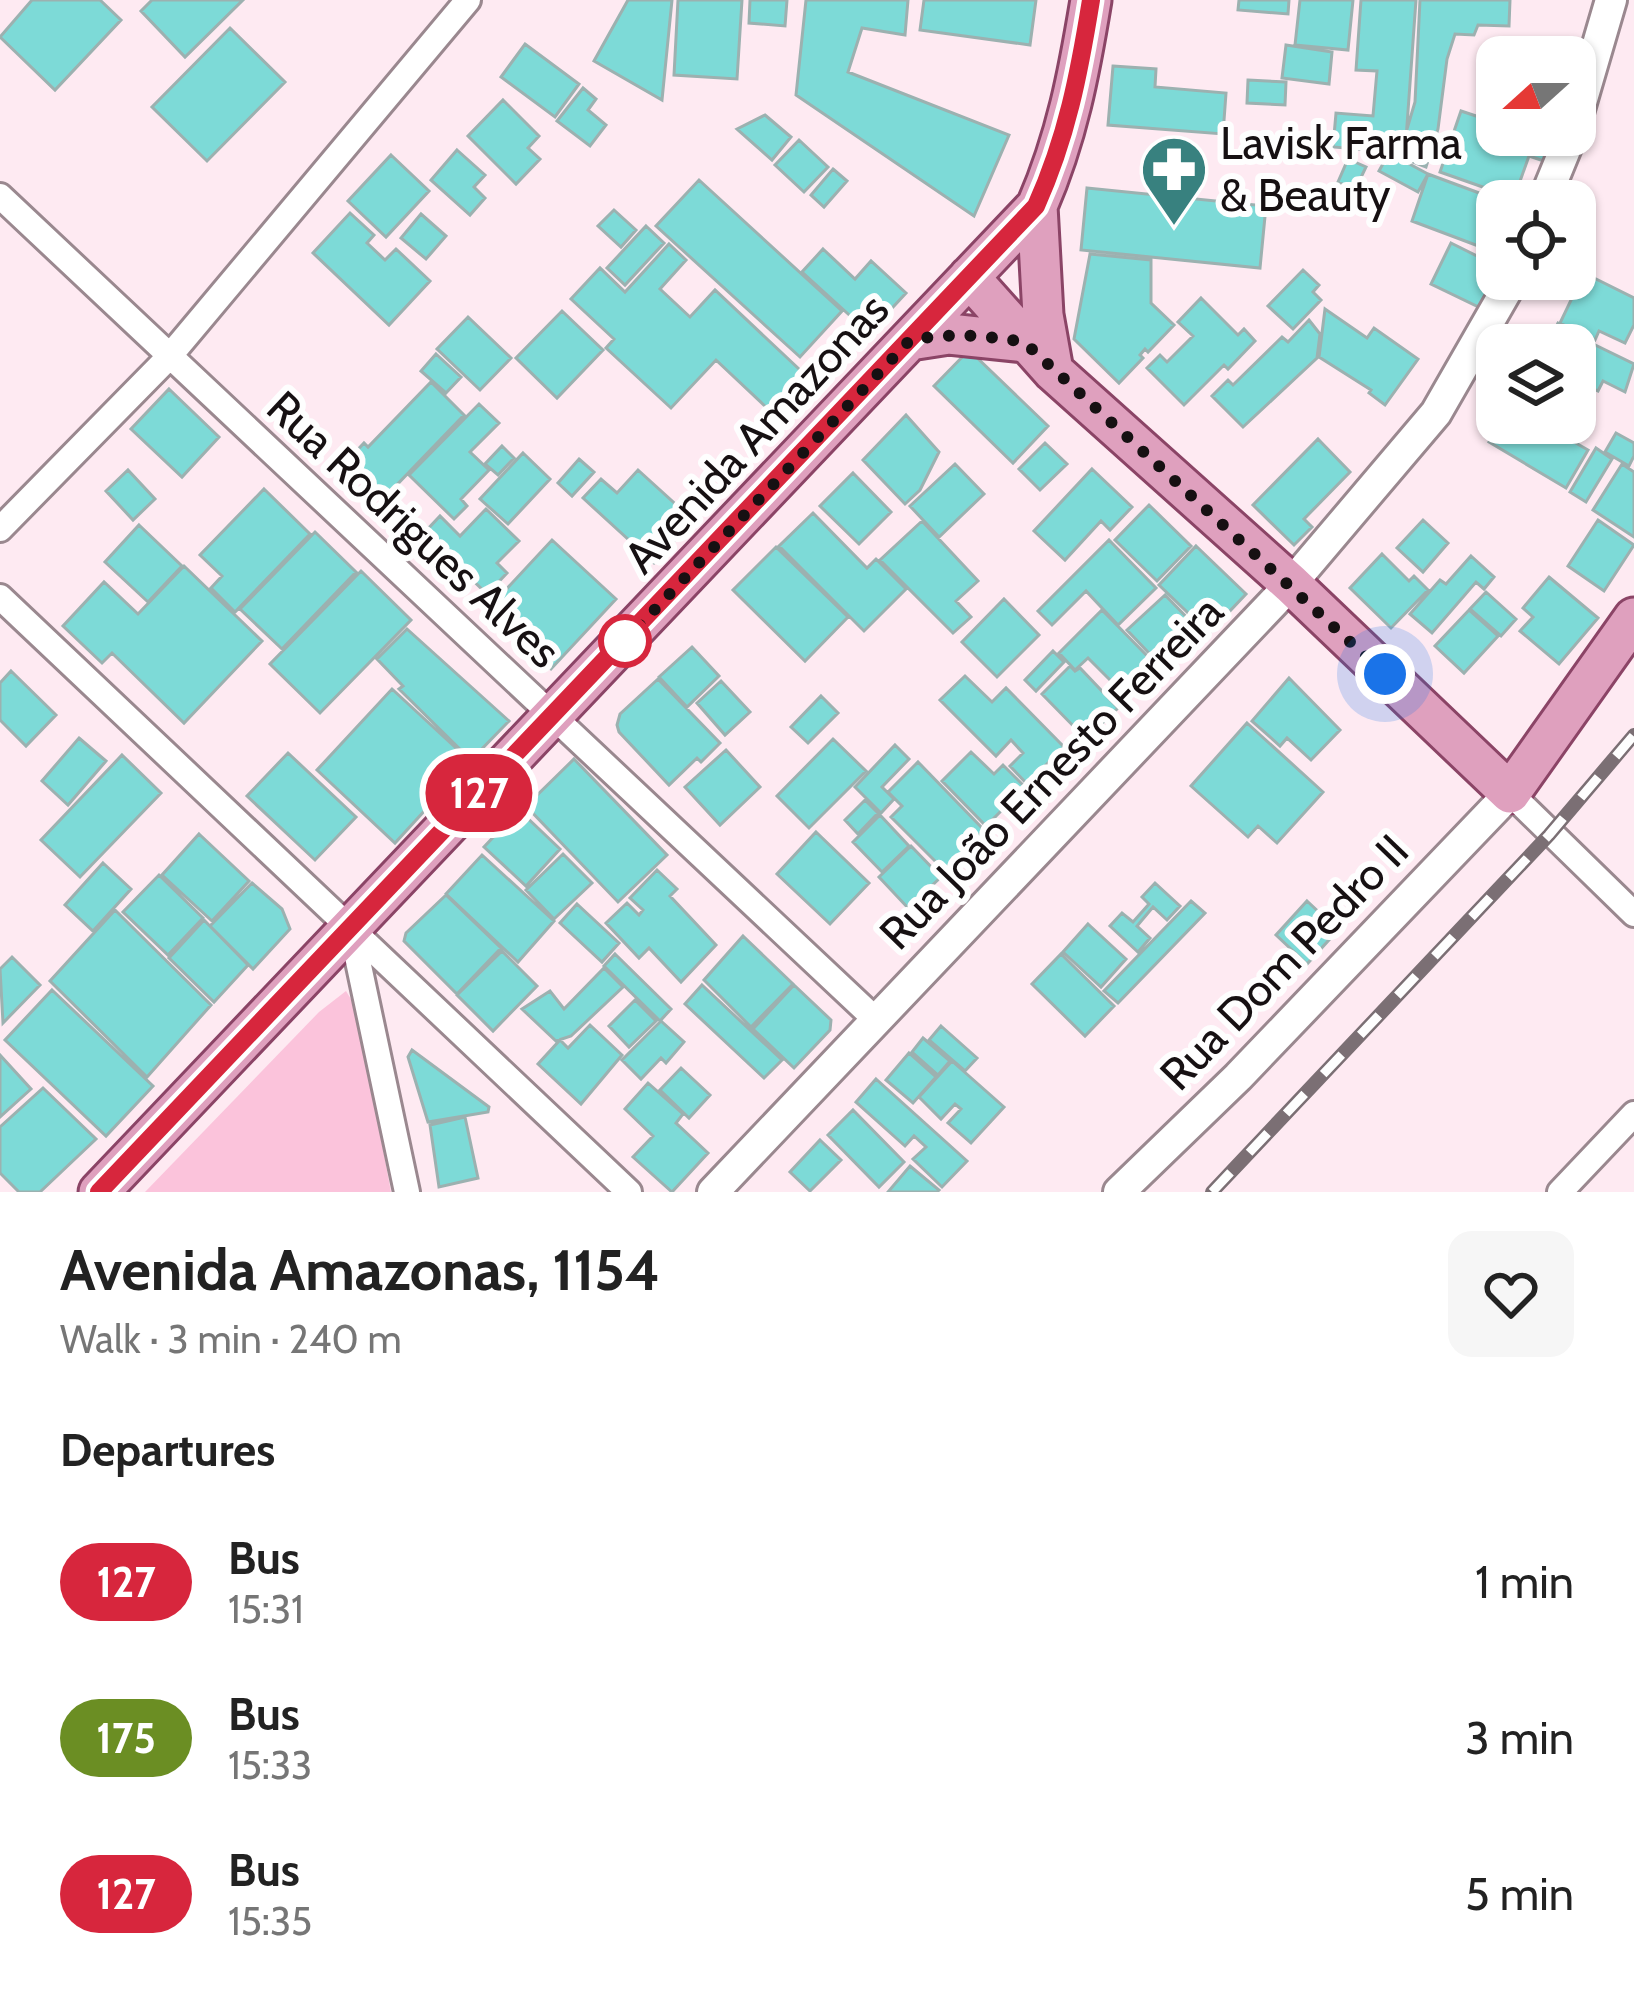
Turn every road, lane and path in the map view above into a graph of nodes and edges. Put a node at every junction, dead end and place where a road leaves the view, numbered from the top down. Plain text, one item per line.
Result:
1 (468, 0) edge
2 (1091, 0) edge
3 (1611, 0) edge
4 (1596, 51) edge
5 (0, 196) edge
6 (1036, 206) junction
7 (969, 277) junction
8 (1501, 300) edge
9 (910, 340) junction
10 (1024, 342) junction
11 (168, 358) junction
12 (1053, 371) junction
13 (0, 529) edge
14 (1291, 584) junction
15 (0, 597) edge
16 (1634, 618) edge
17 (553, 716) junction
18 (1510, 793) junction
19 (1634, 914) edge
20 (351, 928) junction
21 (877, 1020) junction
22 (1634, 1114) edge
23 (99, 1192) edge
24 (407, 1192) edge
25 (629, 1192) edge
26 (713, 1192) edge
27 (1119, 1192) edge
28 (1559, 1192) edge

1 - 11 street
2 - 6 main road, Avenida Amazonas
3 - 4 street
5 - 11 street, Rua Rodrigues Alves
6 - 7 main road, Avenida Amazonas
6 - 12 main road
7 - 9 main road, Avenida Amazonas
7 - 10 main road
8 - 14 street, Rua João Ernesto Ferreira
9 - 10 main road
9 - 17 main road, Avenida Amazonas
10 - 12 main road
11 - 13 street
11 - 17 street, Rua Rodrigues Alves
12 - 14 main road
14 - 18 main road
14 - 21 street, Rua João Ernesto Ferreira
15 - 20 street
16 - 18 main road
17 - 20 main road, Avenida Amazonas
17 - 21 street, Rua Rodrigues Alves
18 - 19 street
18 - 27 street, Rua Dom Pedro II
20 - 23 main road, Avenida Amazonas
20 - 24 street
20 - 25 street
21 - 26 street, Rua João Ernesto Ferreira
22 - 28 street

